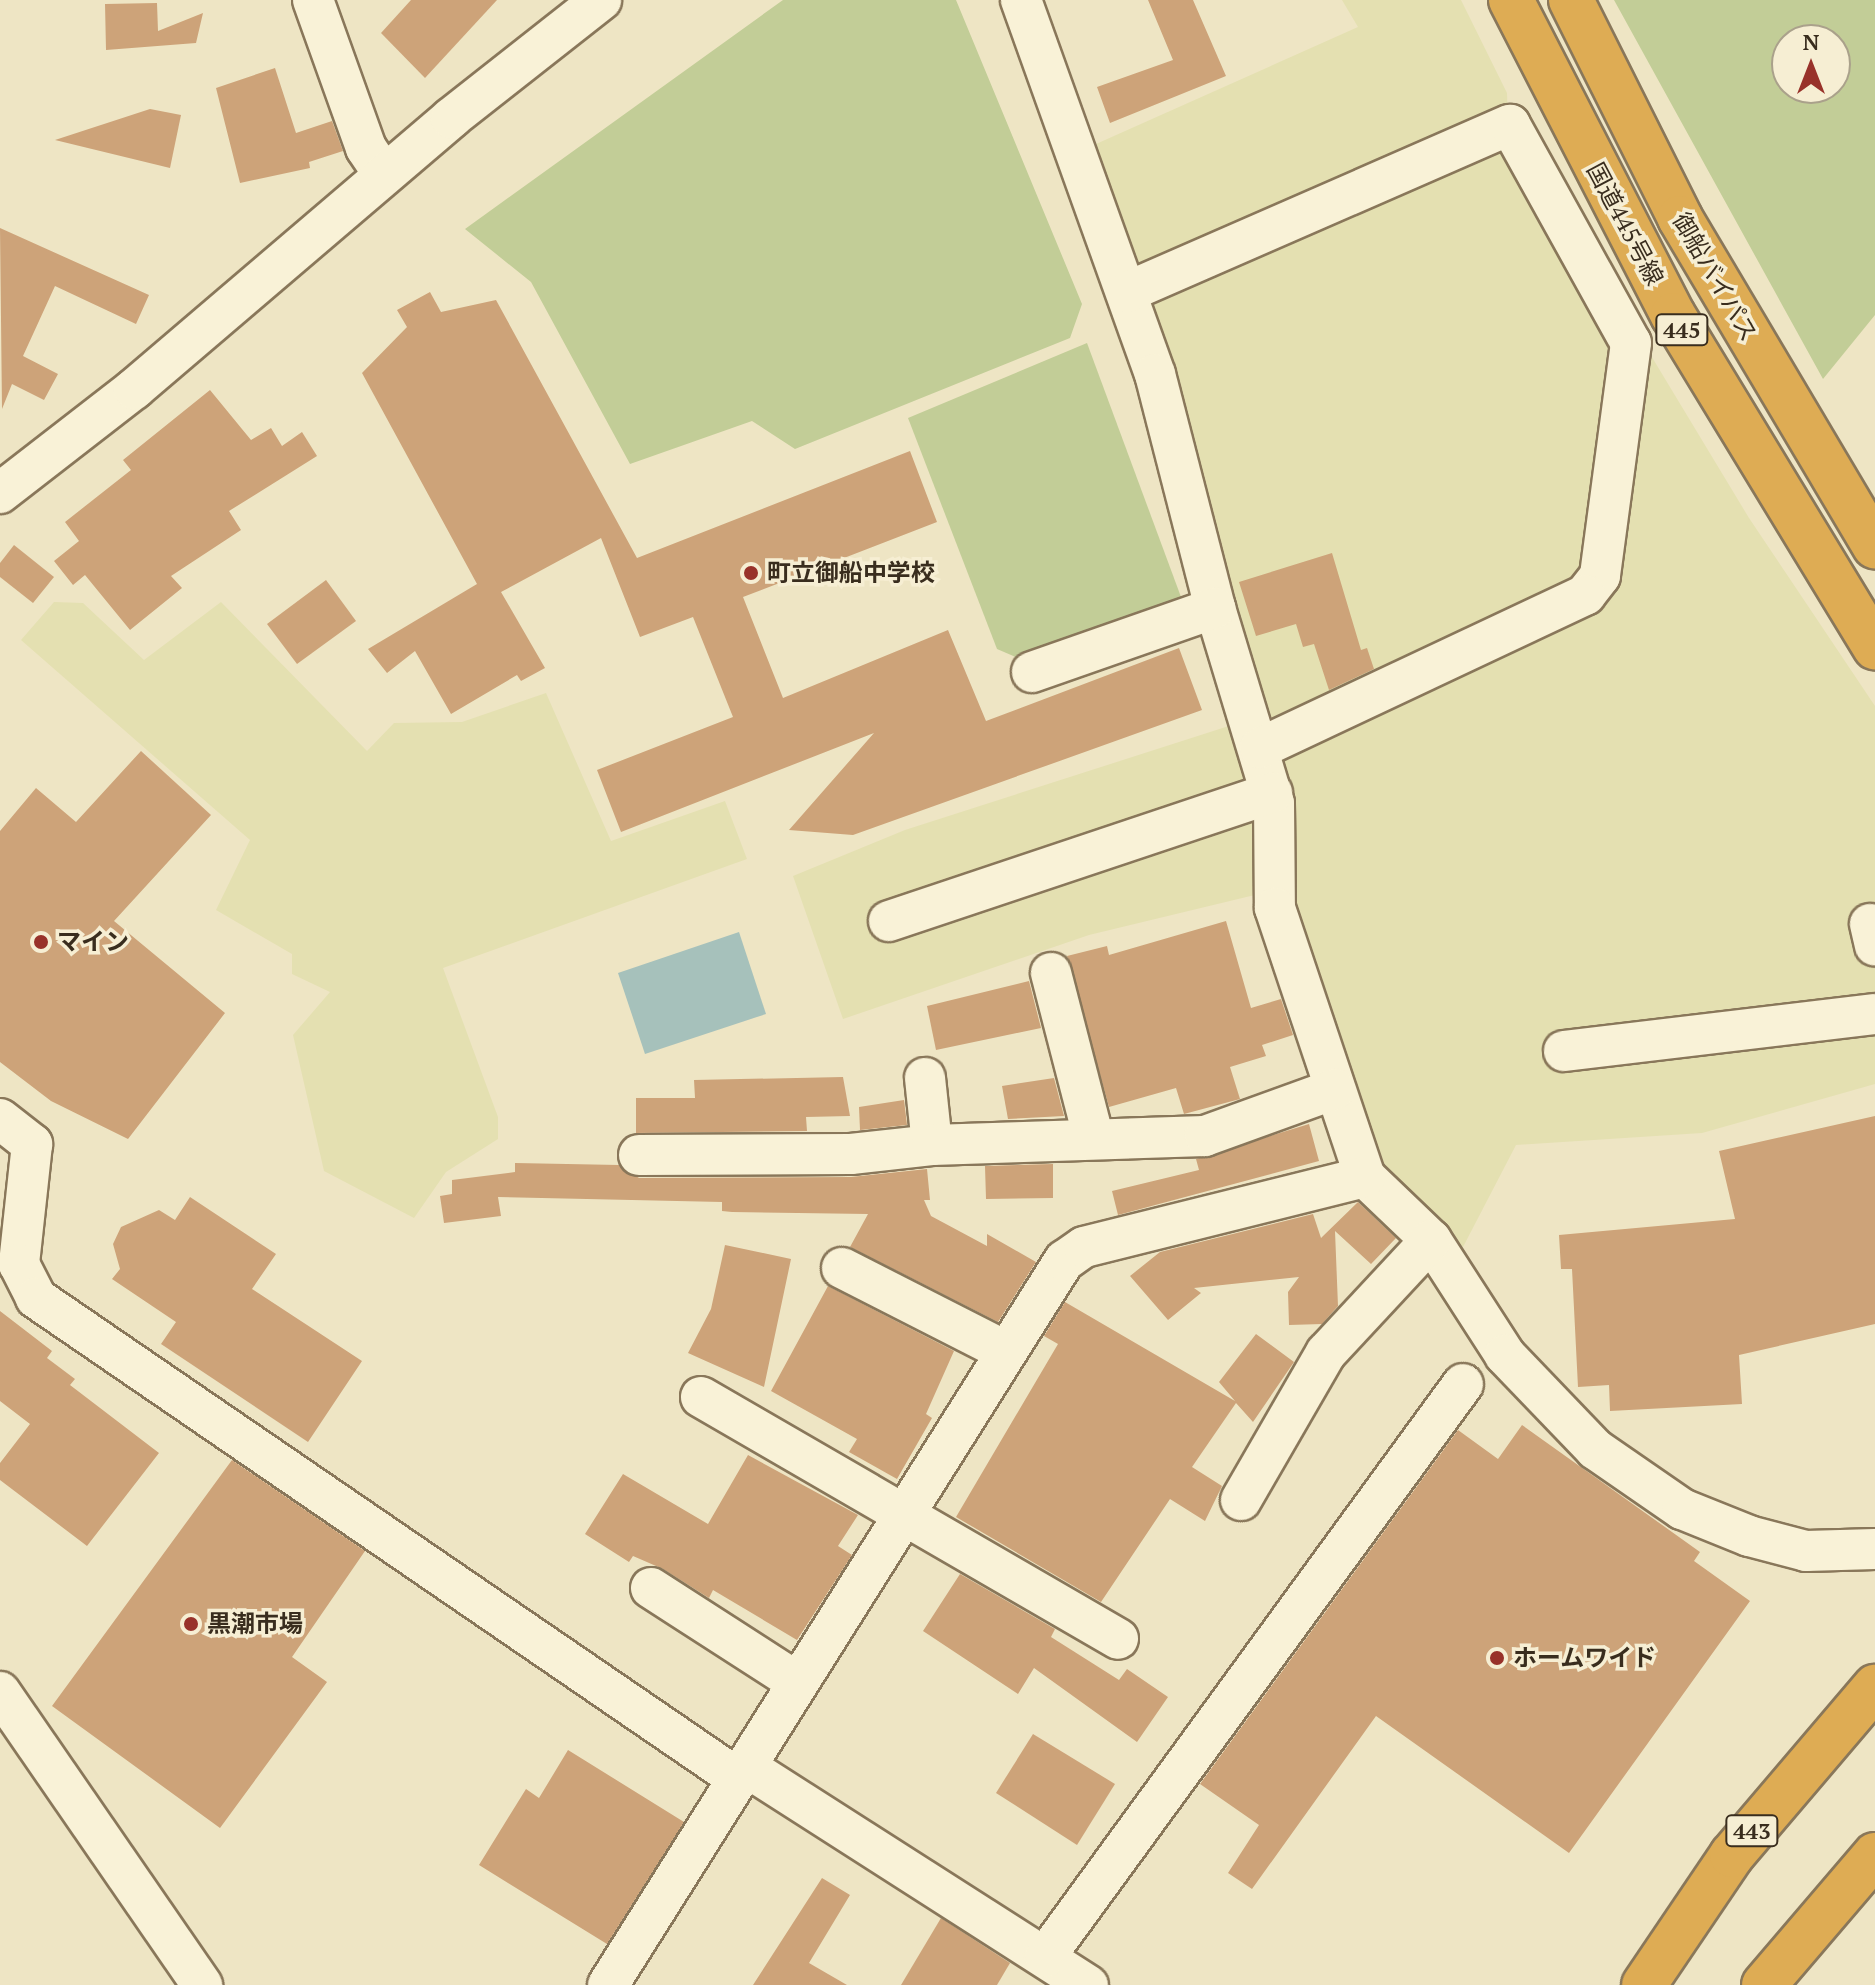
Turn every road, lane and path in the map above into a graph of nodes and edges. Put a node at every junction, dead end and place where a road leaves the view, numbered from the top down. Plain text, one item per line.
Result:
1 (313, 0) edge
2 (601, 0) edge
3 (1021, 0) edge
4 (1511, 0) edge
5 (1571, 0) edge
6 (384, 175) junction
7 (1127, 292) junction
8 (1673, 315) junction
9 (1631, 343) junction
10 (0, 493) edge
11 (1875, 546) edge
12 (1215, 608) junction
13 (1875, 647) edge
14 (1032, 672) dead end
15 (1260, 748) junction
16 (1272, 793) junction
17 (889, 921) dead end
18 (1051, 973) dead end
19 (1875, 1014) edge
20 (1564, 1051) dead end
21 (925, 1078) dead end
22 (1335, 1089) junction
23 (0, 1119) edge
24 (1094, 1139) junction
25 (932, 1145) junction
26 (639, 1155) dead end
27 (1365, 1177) junction
28 (1431, 1240) junction
29 (842, 1268) dead end
30 (1005, 1351) junction
31 (1463, 1384) dead end
32 (701, 1397) dead end
33 (1241, 1500) dead end
34 (903, 1514) junction
35 (1875, 1549) edge
36 (651, 1588) dead end
37 (1118, 1639) dead end
38 (797, 1682) junction
39 (1875, 1687) edge
40 (0, 1692) edge
41 (741, 1772) junction
42 (1875, 1855) edge
43 (1045, 1957) junction
44 (202, 1985) edge
45 (608, 1985) edge
46 (1088, 1985) edge
47 (1644, 1985) edge
48 (1764, 1985) edge

1 - 6 street
2 - 6 street
3 - 7 street
4 - 8 highway, 国道445号線 / 445
5 - 11 highway, 御船バイパス / 445
6 - 10 street
7 - 9 street
7 - 12 street
8 - 9 street
8 - 13 highway, 国道445号線 / 445
9 - 15 street
12 - 14 street
12 - 15 street
15 - 16 street
16 - 17 street
16 - 22 street
18 - 24 street
19 - 20 street
21 - 25 street
22 - 24 street
22 - 27 street
23 - 41 street
24 - 25 street
25 - 26 street
27 - 28 street
27 - 30 street
28 - 33 street
28 - 35 street
29 - 30 street
30 - 34 street
31 - 43 street
32 - 34 street
34 - 37 street
34 - 38 street
36 - 38 street
38 - 41 street
39 - 47 highway, 443
40 - 44 street
41 - 43 street
41 - 45 street
42 - 48 highway
43 - 46 street

